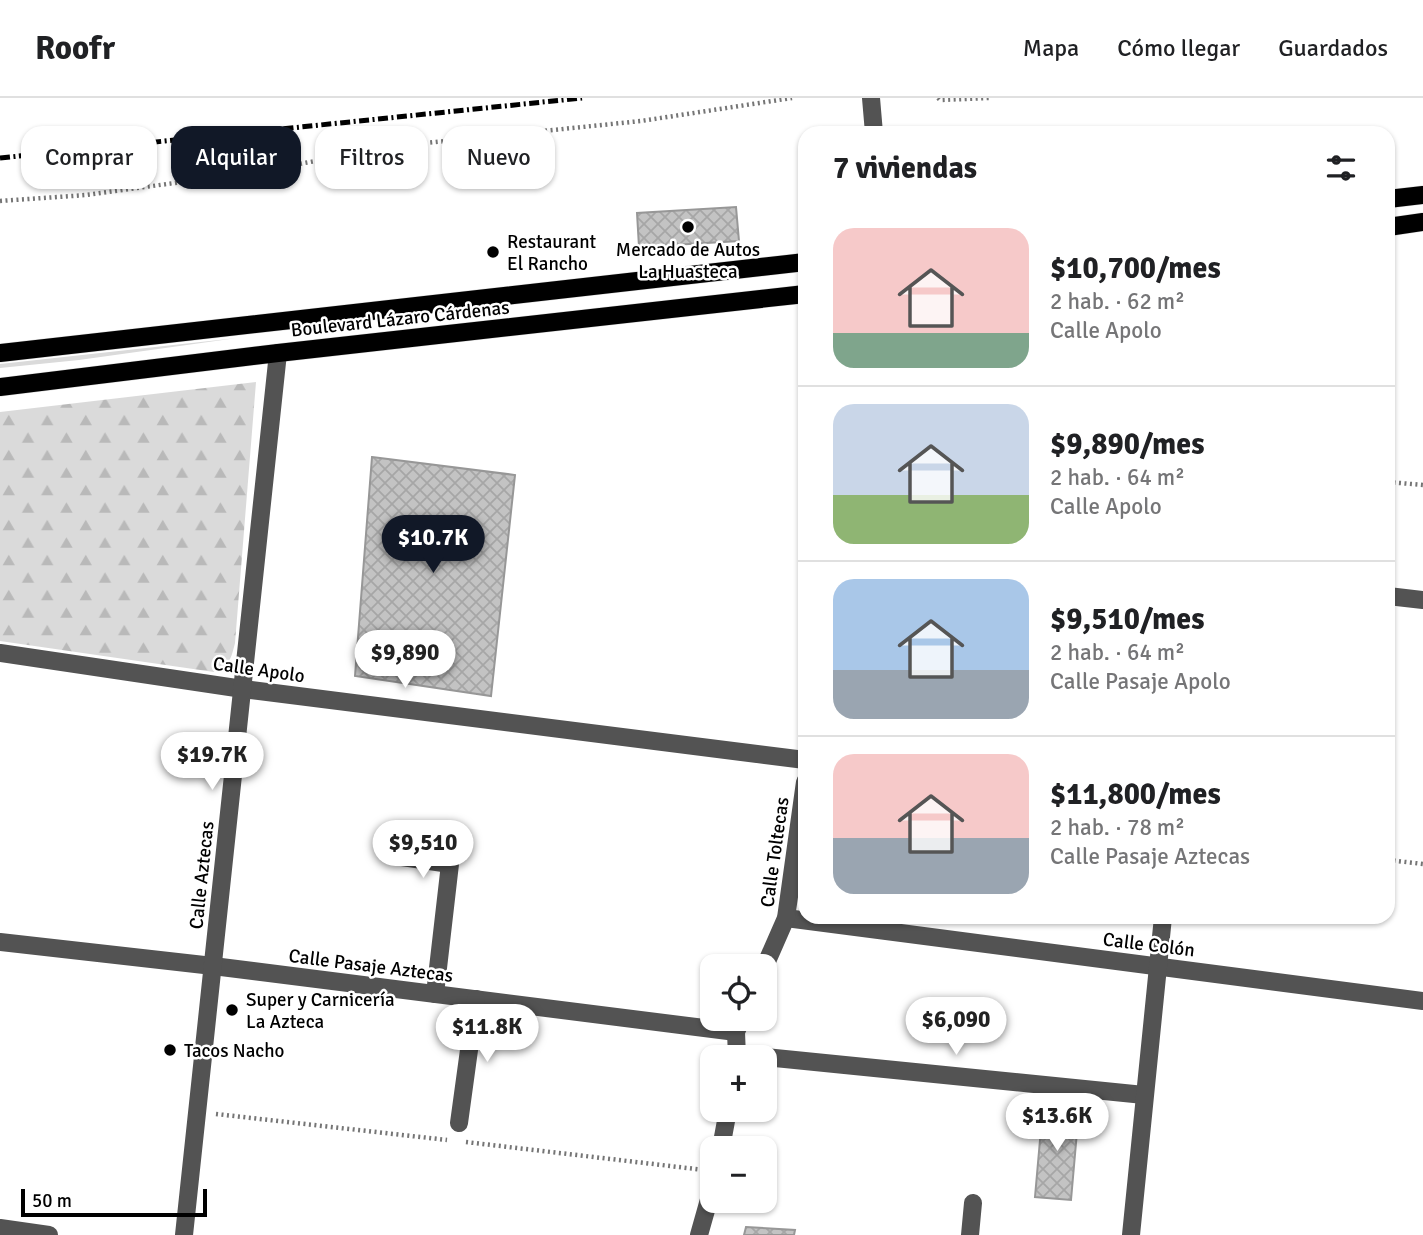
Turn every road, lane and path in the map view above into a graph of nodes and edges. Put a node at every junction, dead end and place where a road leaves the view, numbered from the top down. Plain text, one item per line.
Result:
1 (792, 98) edge
2 (871, 98) edge
3 (938, 98) edge
4 (989, 98) edge
5 (873, 126) edge
6 (1423, 195) edge
7 (1395, 198) edge
8 (0, 201) edge
9 (1423, 222) edge
10 (1395, 226) edge
11 (798, 263) edge
12 (798, 295) edge
13 (0, 353) edge
14 (278, 353) junction
15 (0, 387) edge
16 (1395, 482) edge
17 (1423, 485) edge
18 (1395, 597) edge
19 (1423, 600) edge
20 (0, 653) edge
21 (243, 689) junction
22 (798, 759) edge
23 (798, 832) edge
24 (402, 857) dead end
25 (1395, 861) edge
26 (1423, 864) edge
27 (786, 918) junction
28 (798, 920) edge
29 (831, 924) edge
30 (1162, 924) edge
31 (0, 942) edge
32 (770, 954) edge
33 (213, 966) junction
34 (1157, 967) junction
35 (435, 994) junction
36 (476, 999) junction
37 (1423, 1001) edge
38 (700, 1021) edge
39 (777, 1058) edge
40 (1144, 1094) junction
41 (459, 1122) dead end
42 (973, 1203) dead end
43 (705, 1213) edge
44 (0, 1228) edge
45 (50, 1235) edge
46 (184, 1235) edge
47 (699, 1235) edge
48 (970, 1235) edge
49 (1131, 1235) edge

1 - 8 path
2 - 5 street
3 - 4 path
6 - 7 main road
9 - 10 main road
11 - 13 main road, Boulevard Lázaro Cárdenas
12 - 14 main road, Boulevard Lázaro Cárdenas
14 - 15 main road, Boulevard Lázaro Cárdenas
14 - 21 street, Calle Aztecas
16 - 17 path
18 - 19 street
20 - 21 street, Calle Apolo
21 - 22 street, Calle Apolo
21 - 33 street, Calle Aztecas
23 - 27 street, Calle Toltecas
24 - 35 street
25 - 26 path
27 - 28 street, Calle Colón
27 - 32 street, Calle Toltecas
29 - 34 street, Calle Colón
30 - 34 street
31 - 33 street, Calle Pasaje Aztecas
33 - 35 street, Calle Pasaje Aztecas
33 - 46 street, Calle Aztecas
34 - 37 street, Calle Colón
34 - 40 street
35 - 36 street, Calle Pasaje Aztecas
36 - 38 street, Calle Pasaje Aztecas
36 - 41 street
39 - 40 street
40 - 49 street
42 - 48 street
43 - 47 street
44 - 45 street

